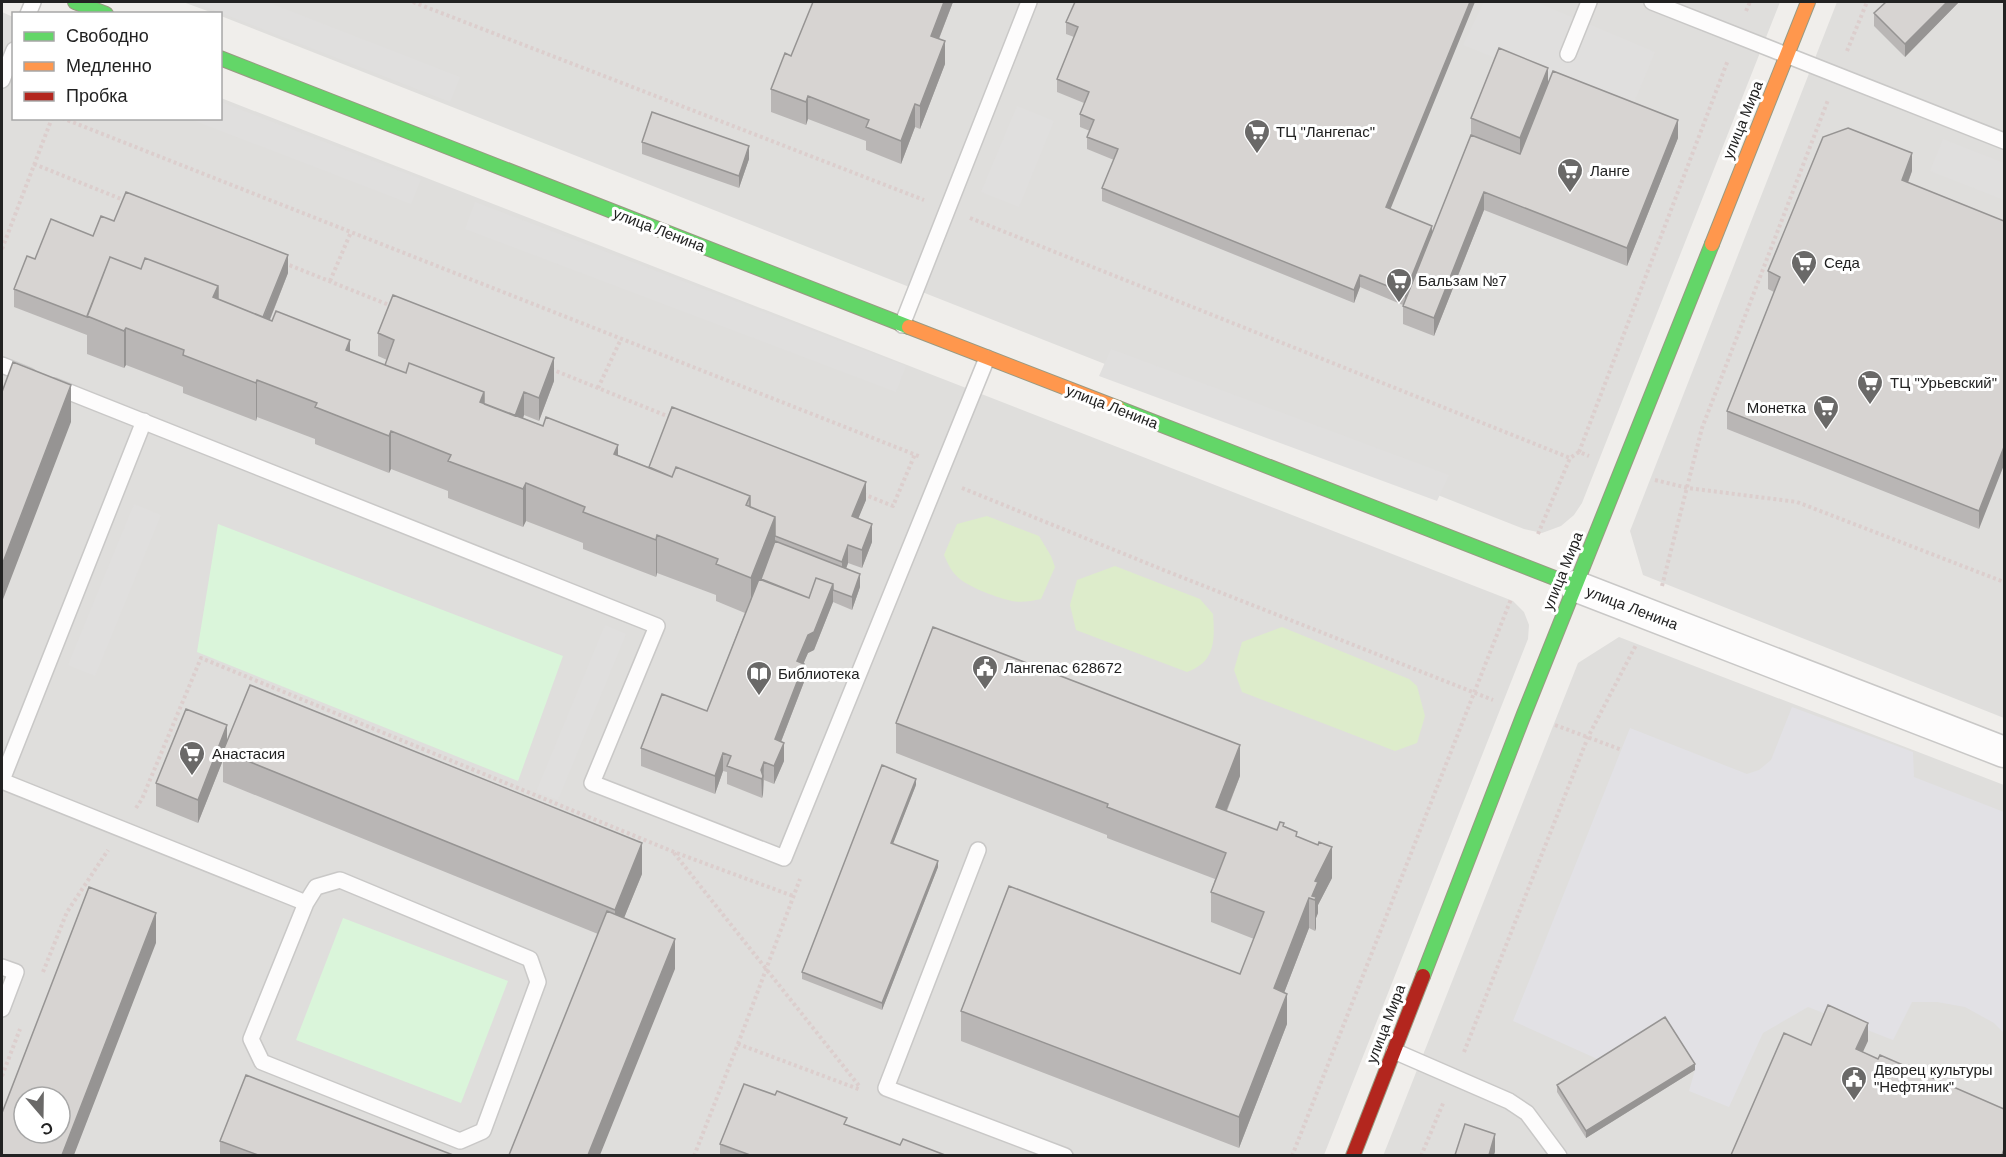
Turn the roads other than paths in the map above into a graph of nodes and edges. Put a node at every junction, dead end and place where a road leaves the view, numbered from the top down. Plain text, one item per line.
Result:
1 (75, 2) edge
2 (1029, 2) edge
3 (1589, 2) edge
4 (1652, 2) edge
5 (1808, 2) edge
6 (101, 12) edge
7 (1568, 54) dead end
8 (1787, 54) junction
9 (12, 55) edge
10 (222, 59) edge
11 (2, 80) edge
12 (2004, 141) edge
13 (902, 325) junction
14 (987, 358) junction
15 (2, 365) edge
16 (144, 421) junction
17 (1575, 586) junction
18 (2004, 752) edge
19 (2, 780) edge
20 (978, 850) dead end
21 (306, 903) junction
22 (2, 967) edge
23 (2, 1009) edge
24 (1394, 1051) junction
25 (1065, 1155) edge
26 (1353, 1155) edge
27 (1559, 1155) edge

1 - 6 street
2 - 13 lane
3 - 7 lane
4 - 8 lane
5 - 8 street, улица Мира
8 - 12 lane
8 - 17 street, улица Мира
9 - 11 lane
10 - 13 street, улица Ленина
13 - 14 street, улица Ленина
14 - 16 lane
14 - 17 street, улица Ленина
15 - 16 lane
16 - 19 lane
17 - 18 street, улица Ленина
17 - 24 street, улица Мира
19 - 21 lane
20 - 25 lane
21 - 21 lane
22 - 23 lane
24 - 26 street, улица Мира
24 - 27 lane

